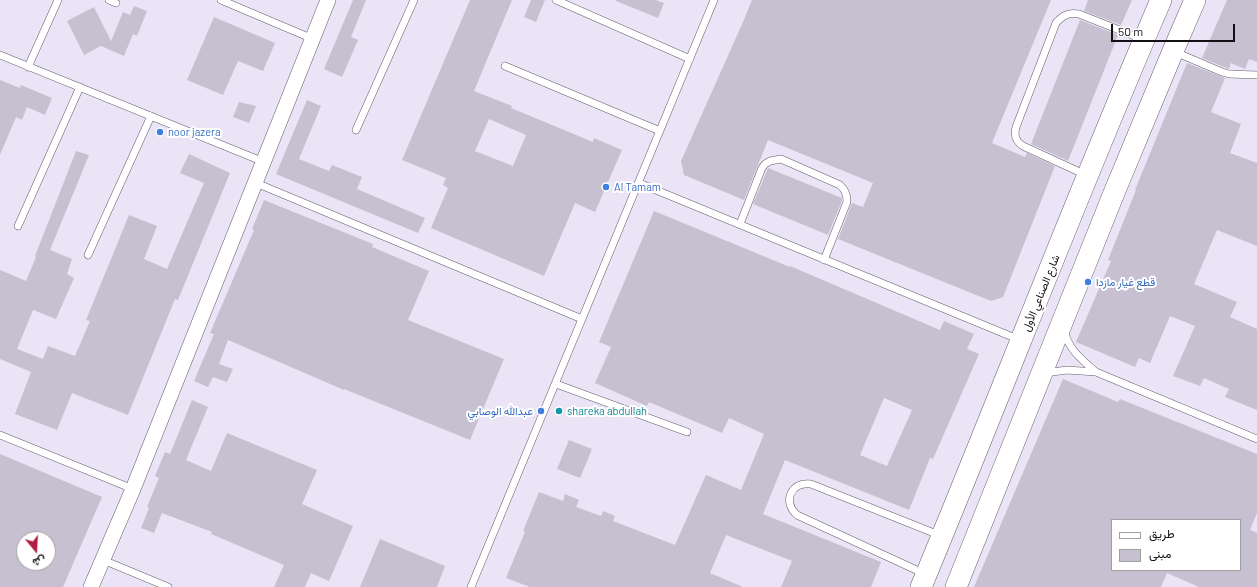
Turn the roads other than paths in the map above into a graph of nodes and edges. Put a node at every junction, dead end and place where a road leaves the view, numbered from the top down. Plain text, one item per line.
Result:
1 (58, 0) edge
2 (221, 0) edge
3 (328, 0) edge
4 (414, 0) edge
5 (556, 0) edge
6 (714, 0) edge
7 (1161, 0) edge
8 (1195, 0) edge
9 (313, 39) junction
10 (1144, 40) junction
11 (1173, 51) junction
12 (0, 55) edge
13 (690, 59) junction
14 (505, 66) dead end
15 (28, 67) junction
16 (1257, 75) edge
17 (80, 87) junction
18 (151, 116) junction
19 (356, 130) dead end
20 (660, 131) junction
21 (264, 162) junction
22 (1087, 176) junction
23 (256, 183) junction
24 (639, 183) junction
25 (740, 224) junction
26 (18, 226) dead end
27 (88, 255) dead end
28 (824, 260) junction
29 (582, 319) junction
30 (1062, 323) junction
31 (1022, 340) junction
32 (1096, 372) junction
33 (1041, 373) junction
34 (556, 384) junction
35 (687, 432) dead end
36 (0, 435) edge
37 (1257, 439) edge
38 (133, 489) junction
39 (942, 536) junction
40 (103, 560) junction
41 (923, 581) edge
42 (91, 587) edge
43 (168, 587) edge
44 (472, 587) edge
45 (956, 587) edge

1 - 15 lane
2 - 9 lane
3 - 9 street
4 - 19 lane
5 - 13 lane
6 - 13 lane
7 - 10 main road, شارع الصناعي الأول
8 - 11 main road
9 - 21 street
10 - 22 main road, شارع الصناعي الأول
10 - 22 lane
11 - 16 lane
11 - 30 main road
12 - 15 lane
13 - 20 lane
14 - 20 lane
15 - 17 lane
17 - 18 lane
17 - 26 lane
18 - 21 lane
18 - 27 lane
20 - 24 lane
21 - 23 street
22 - 31 main road, شارع الصناعي الأول
23 - 29 lane
23 - 38 street
24 - 25 lane
24 - 29 lane
25 - 28 lane
25 - 28 lane
28 - 31 lane
29 - 34 lane
30 - 32 lane
30 - 33 main road
31 - 39 main road, شارع الصناعي الأول
32 - 33 lane
32 - 37 lane
33 - 45 main road
34 - 35 lane
34 - 44 lane
36 - 38 lane
38 - 40 street
39 - 41 main road, شارع الصناعي الأول
39 - 41 lane
40 - 42 street
40 - 43 lane

